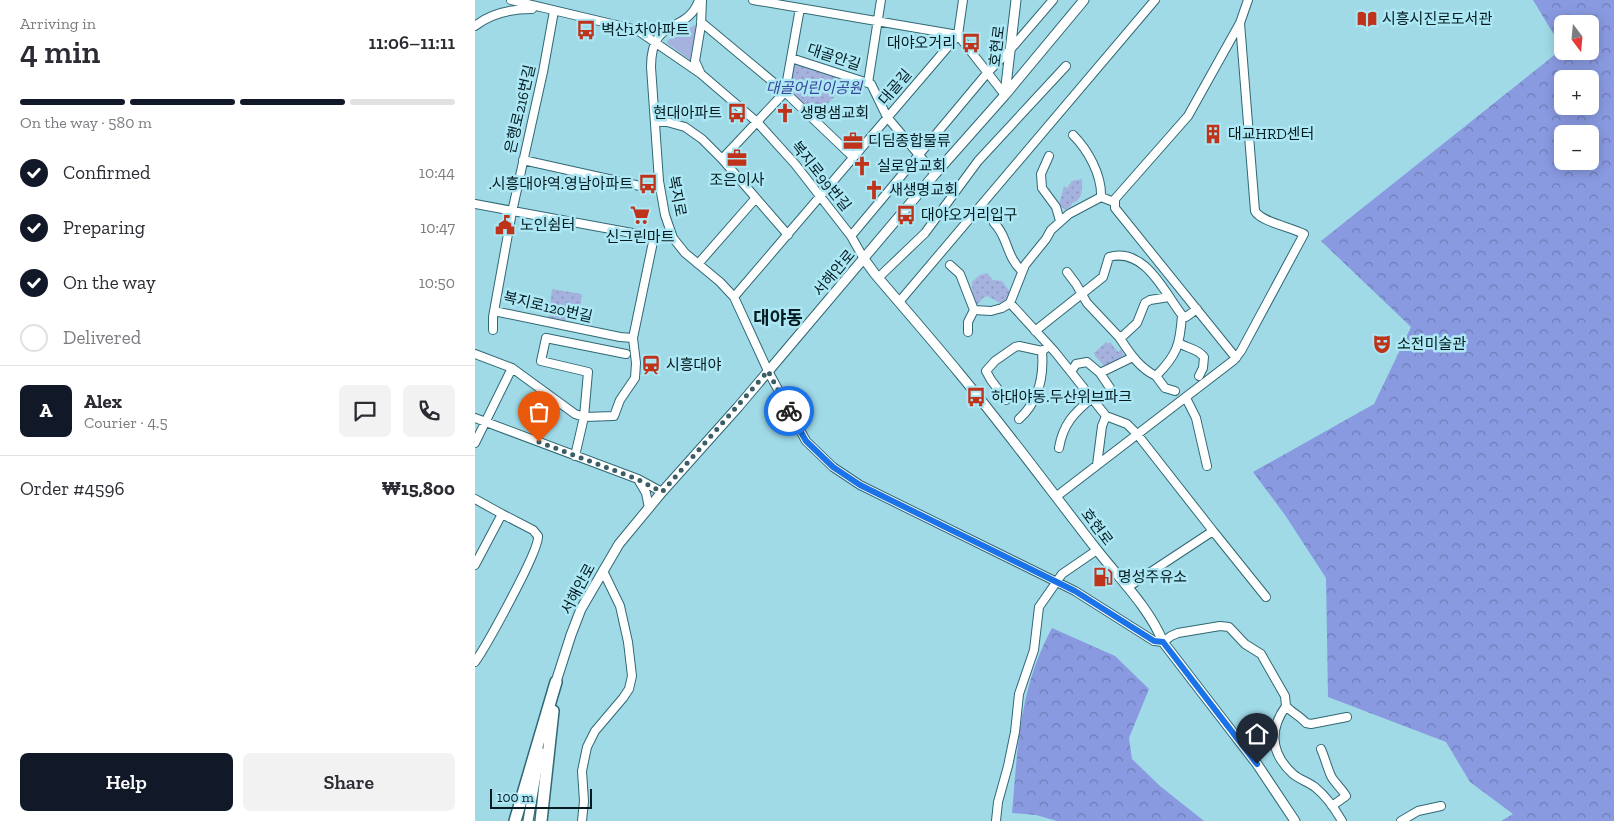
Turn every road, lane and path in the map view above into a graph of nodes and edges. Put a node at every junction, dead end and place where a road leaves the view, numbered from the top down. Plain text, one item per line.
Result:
1 (511, 0) edge
2 (700, 0) edge
3 (757, 0) edge
4 (881, 0) edge
5 (963, 0) edge
6 (1016, 0) edge
7 (1053, 0) edge
8 (1084, 0) edge
9 (1155, 0) edge
10 (1248, 0) edge
11 (541, 8) junction
12 (800, 8) junction
13 (554, 11) junction
14 (877, 21) junction
15 (701, 22) junction
16 (1239, 23) junction
17 (475, 26) edge
18 (958, 35) junction
19 (655, 42) junction
20 (1010, 50) junction
21 (791, 58) junction
22 (1066, 66) dead end
23 (988, 72) junction
24 (701, 74) junction
25 (868, 83) junction
26 (785, 92) junction
27 (1005, 95) junction
28 (887, 117) junction
29 (655, 122) junction
30 (757, 122) junction
31 (1073, 135) dead end
32 (919, 155) junction
33 (1049, 156) dead end
34 (853, 157) junction
35 (722, 159) junction
36 (523, 160) junction
37 (935, 174) junction
38 (640, 186) dead end
39 (821, 197) junction
40 (1101, 197) junction
41 (755, 199) junction
42 (1114, 202) junction
43 (475, 204) edge
44 (512, 212) junction
45 (999, 212) dead end
46 (1060, 221) junction
47 (788, 235) junction
48 (851, 236) junction
49 (864, 259) junction
50 (698, 264) junction
51 (950, 265) dead end
52 (1022, 271) junction
53 (1067, 272) dead end
54 (878, 278) junction
55 (1081, 295) junction
56 (734, 297) junction
57 (1169, 297) junction
58 (899, 302) junction
59 (1010, 303) junction
60 (974, 310) junction
61 (1197, 310) junction
62 (494, 311) junction
63 (1181, 315) junction
64 (493, 330) dead end
65 (1035, 331) junction
66 (968, 332) dead end
67 (1119, 337) junction
68 (633, 338) junction
69 (1179, 343) junction
70 (1046, 348) junction
71 (475, 354) edge
72 (626, 354) dead end
73 (1133, 357) junction
74 (1235, 358) junction
75 (512, 368) junction
76 (768, 371) junction
77 (1071, 372) junction
78 (1100, 373) junction
79 (1156, 376) junction
80 (1199, 376) dead end
81 (1110, 388) dead end
82 (1175, 391) dead end
83 (1092, 398) junction
84 (1186, 398) junction
85 (1006, 400) dead end
86 (1106, 416) junction
87 (584, 417) junction
88 (475, 418) edge
89 (1019, 419) dead end
90 (486, 422) junction
91 (1137, 434) junction
92 (475, 443) edge
93 (1059, 448) dead end
94 (575, 456) junction
95 (1097, 465) junction
96 (1207, 466) dead end
97 (637, 479) junction
98 (662, 492) junction
99 (1057, 496) junction
100 (475, 499) edge
101 (649, 508) junction
102 (502, 514) junction
103 (1213, 532) junction
104 (1097, 550) junction
105 (475, 565) edge
106 (603, 571) junction
107 (1057, 582) junction
108 (1128, 587) junction
109 (1266, 597) dead end
110 (1163, 642) junction
111 (475, 662) edge
112 (556, 682) junction
113 (1286, 706) junction
114 (1347, 717) dead end
115 (1321, 749) dead end
116 (1332, 806) junction
117 (1441, 806) dead end
118 (514, 821) edge
119 (528, 821) edge
120 (541, 821) edge
121 (582, 821) edge
122 (996, 821) edge
123 (1295, 821) edge
124 (1342, 821) edge
125 (1401, 821) edge

1 - 11 street
2 - 15 street
2 - 19 street
3 - 12 street
4 - 14 street, 대골안길
5 - 18 street
6 - 20 main road, 호현로
7 - 20 street
8 - 27 main road, 서해안로
9 - 58 street
10 - 16 street
11 - 13 street
11 - 17 street
12 - 14 street
12 - 21 street
13 - 19 street
13 - 36 street, 은행로216번길
14 - 18 street
14 - 25 street, 대골안길
15 - 24 street
15 - 26 street
16 - 42 street
16 - 74 street
18 - 23 street
18 - 28 street, 대골길
19 - 24 street, 복지로99번길
19 - 29 street, 복지로
20 - 23 street
20 - 27 main road, 호현로
21 - 25 street, 대골안길
21 - 26 street
22 - 54 street
23 - 27 street
23 - 32 street
24 - 30 street, 복지로99번길
25 - 28 street, 대골안길
26 - 30 street
26 - 34 street
27 - 37 main road, 서해안로
28 - 32 street, 대골안길
28 - 34 street, 대골길
29 - 35 street
29 - 50 street, 복지로
30 - 35 street
30 - 39 street, 복지로99번길
31 - 40 street
32 - 37 street, 대골안길
32 - 48 street
33 - 46 street
34 - 39 street, 대골길
35 - 41 street
36 - 38 street
36 - 44 street, 은행로216번길
37 - 49 main road, 서해안로
39 - 47 street, 대골길
39 - 48 street, 복지로99번길
40 - 42 street
40 - 46 street
41 - 47 street
41 - 50 street
42 - 61 street
43 - 44 street
44 - 62 street, 복지로120번길
44 - 68 street
45 - 52 street
46 - 52 street
47 - 56 street, 대골길
48 - 49 street, 복지로99번길
49 - 54 main road, 호현로
49 - 76 main road, 서해안로
50 - 56 street, 복지로
51 - 60 street
52 - 59 street
53 - 55 street
54 - 58 main road, 호현로
55 - 57 street
55 - 65 street
55 - 67 street
56 - 76 street, 복지로
57 - 63 street
57 - 67 street
58 - 99 main road, 호현로
59 - 60 street
59 - 65 street
60 - 66 street
61 - 63 street
61 - 74 street
62 - 64 street
62 - 68 street, 복지로120번길
63 - 69 street
65 - 70 street
67 - 73 street
68 - 87 street
69 - 79 street
69 - 80 street
70 - 77 street
70 - 85 street
70 - 89 street
71 - 75 street
72 - 87 street
73 - 78 street
73 - 79 street
74 - 84 street
75 - 87 street
75 - 90 street
76 - 98 main road, 서해안로
76 - 107 street, 복지로
77 - 78 street
77 - 83 street
78 - 81 street
79 - 82 street
83 - 86 street
83 - 93 street
84 - 91 street
84 - 96 street
86 - 91 street
86 - 95 street
87 - 94 street
88 - 90 street
90 - 92 street
90 - 94 street
91 - 95 street
91 - 103 street
94 - 97 street
95 - 99 street
97 - 98 street
97 - 101 street
98 - 101 main road, 서해안로
99 - 104 main road, 호현로
100 - 102 street
101 - 106 main road, 서해안로
102 - 105 street
102 - 111 street
103 - 108 street
103 - 109 street
104 - 107 street
104 - 108 main road, 호현로
106 - 112 main road, 서해안로
106 - 121 street
107 - 110 street, 복지로
107 - 122 street
108 - 110 main road, 호현로
110 - 113 street
110 - 123 main road, 호현로
112 - 118 highway
112 - 119 main road, 서해안로
112 - 120 highway
113 - 114 street
113 - 116 street
115 - 116 street
116 - 124 street
117 - 125 street

